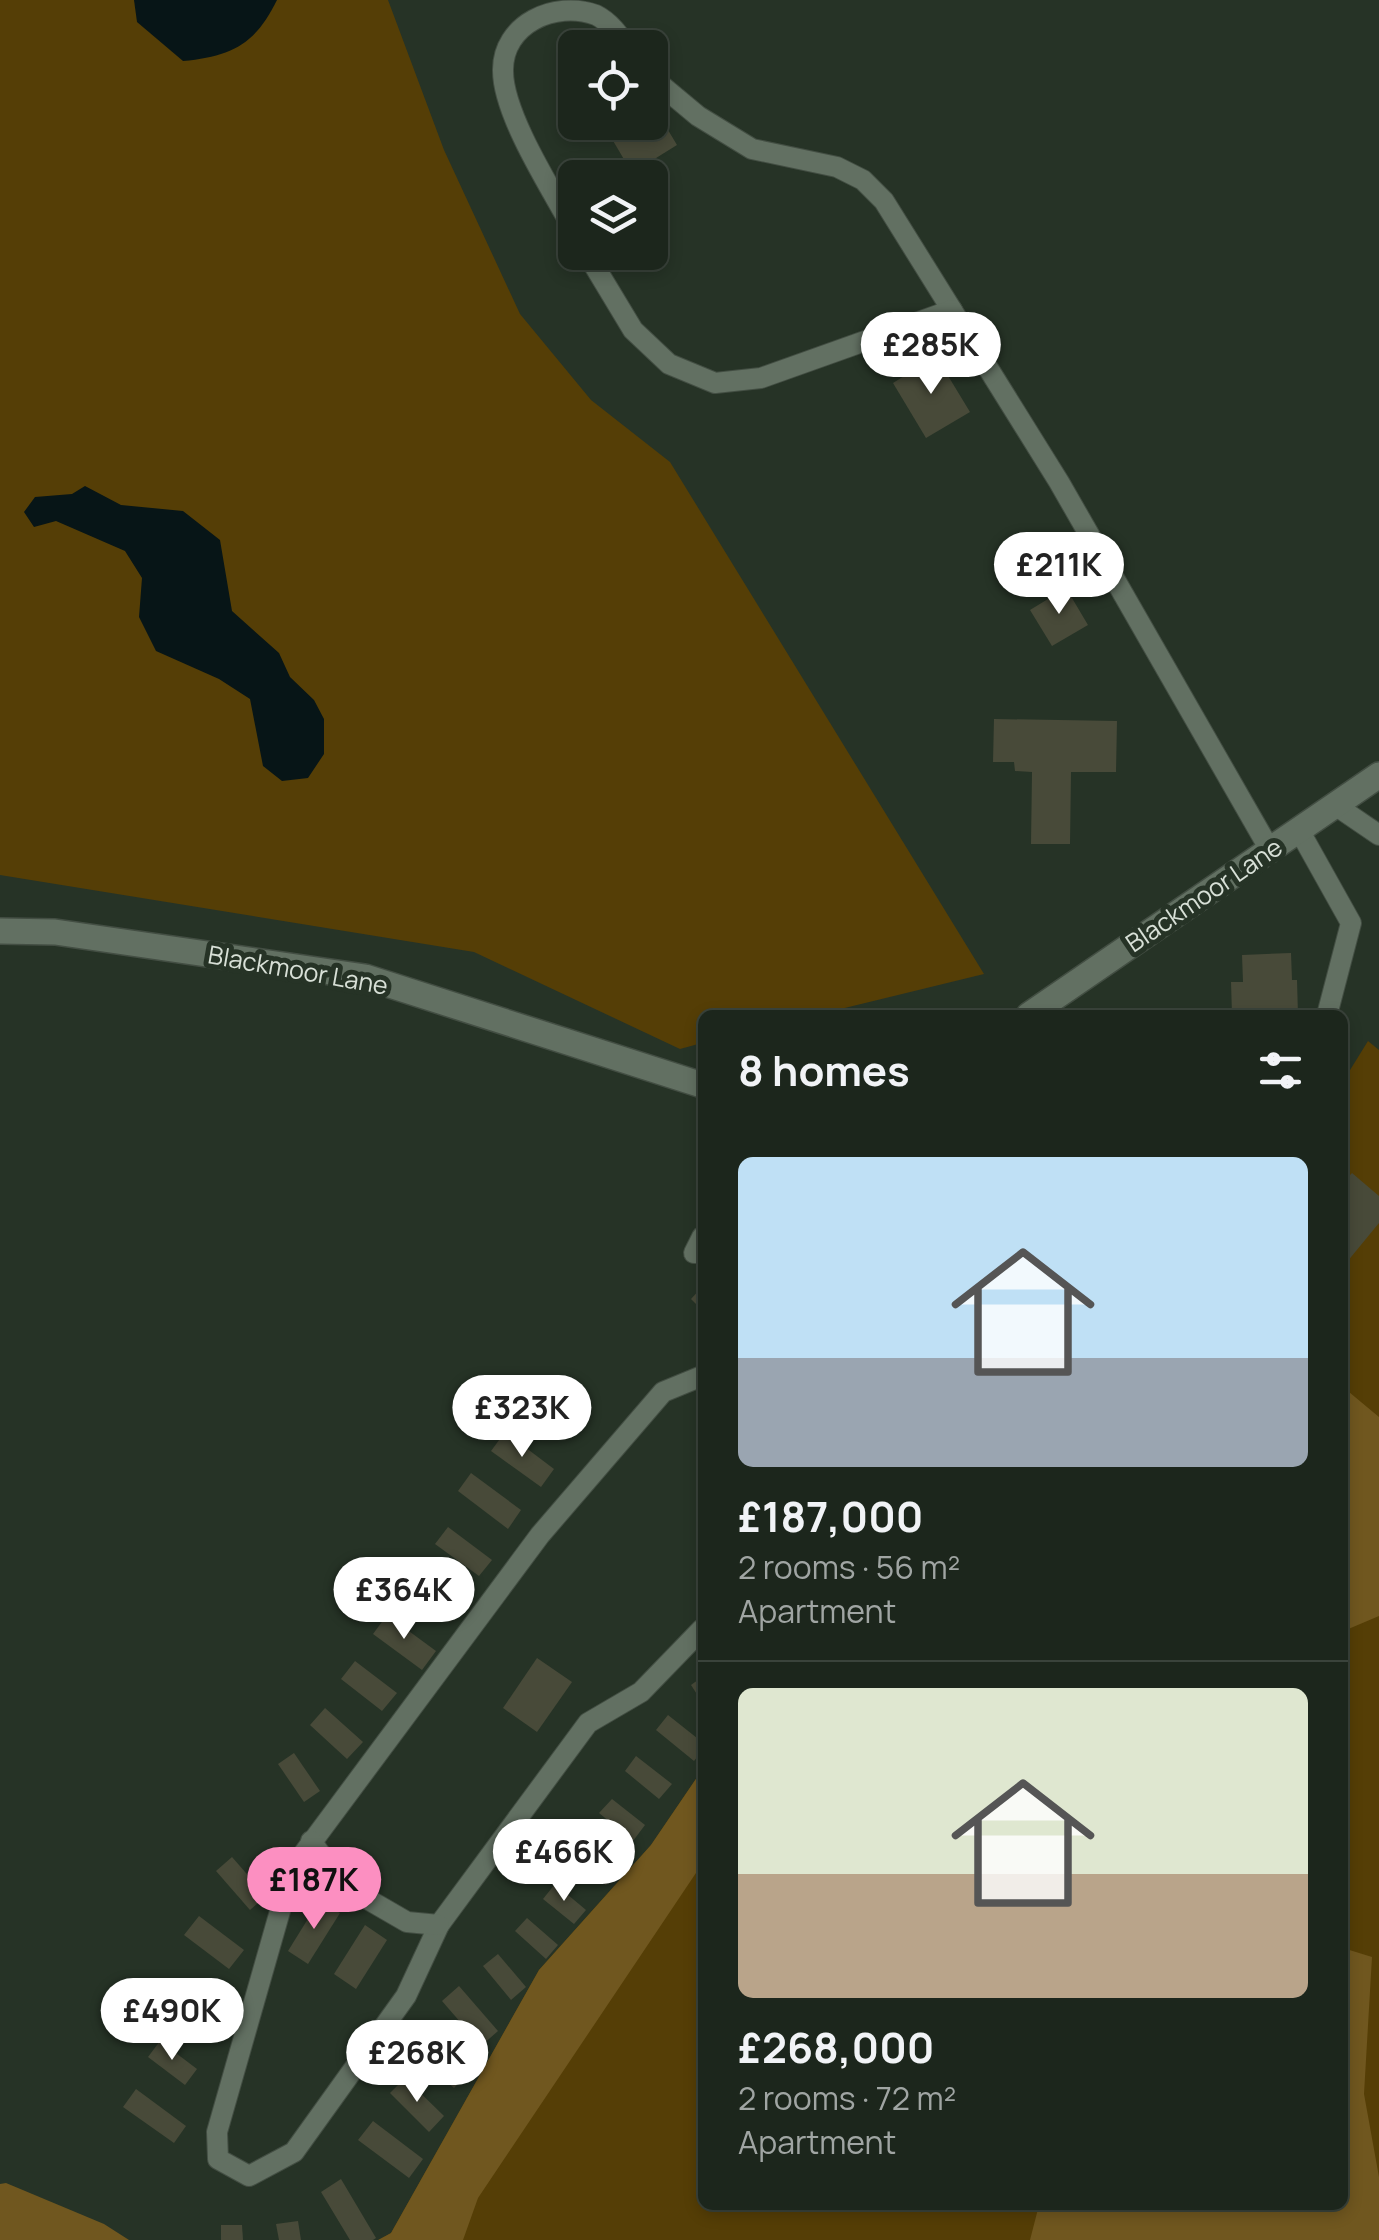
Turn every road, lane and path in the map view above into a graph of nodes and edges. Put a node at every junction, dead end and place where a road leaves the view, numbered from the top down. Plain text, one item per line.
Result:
1 (613, 30) edge
2 (668, 91) edge
3 (558, 200) edge
4 (597, 270) edge
5 (952, 310) junction
6 (1375, 782) edge
7 (1335, 805) junction
8 (1299, 830) junction
9 (1379, 836) edge
10 (1270, 850) junction
11 (0, 931) edge
12 (1036, 1010) edge
13 (1329, 1010) edge
14 (698, 1085) edge
15 (698, 1378) edge
16 (698, 1633) edge
17 (311, 1841) junction
18 (439, 1926) junction

1 - 3 lane
2 - 5 lane
4 - 5 lane
5 - 10 lane
6 - 7 street, Blackmoor Lane
7 - 8 street, Blackmoor Lane
7 - 9 lane
8 - 10 street, Blackmoor Lane
8 - 13 lane
10 - 12 street, Blackmoor Lane
11 - 14 street, Blackmoor Lane
15 - 17 lane
16 - 18 lane
17 - 18 lane
17 - 18 lane

